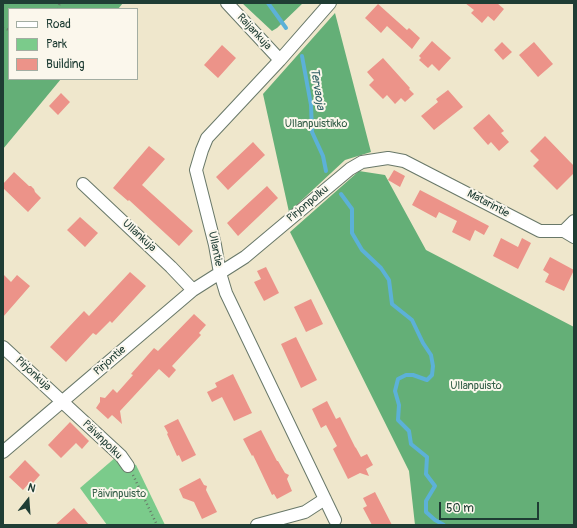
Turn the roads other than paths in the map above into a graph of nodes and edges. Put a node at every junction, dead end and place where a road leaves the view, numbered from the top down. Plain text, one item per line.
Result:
1 (227, 3) edge
2 (330, 3) edge
3 (280, 60) junction
4 (404, 161) joint
5 (83, 184) dead end
6 (574, 221) edge
7 (569, 234) edge
8 (220, 273) junction
9 (193, 290) junction
10 (3, 347) edge
11 (62, 402) junction
12 (3, 452) edge
13 (128, 466) road end
14 (325, 499) junction
15 (335, 520) dead end
16 (257, 525) edge

1 - 3 street, Raijankuja
2 - 3 street, Ullantie
3 - 8 street, Ullantie
4 - 7 street, Matarintie
4 - 8 street, Pirjonpolku
5 - 9 street, Ullankuja
6 - 7 street
8 - 9 street, Pirjontie
8 - 14 street, Ullantie
9 - 11 street, Pirjontie
10 - 11 street, Pirjonkuja
11 - 12 street, Pirjontie
11 - 13 street, Päivinpolku
14 - 15 street, Ullantie
14 - 16 street

